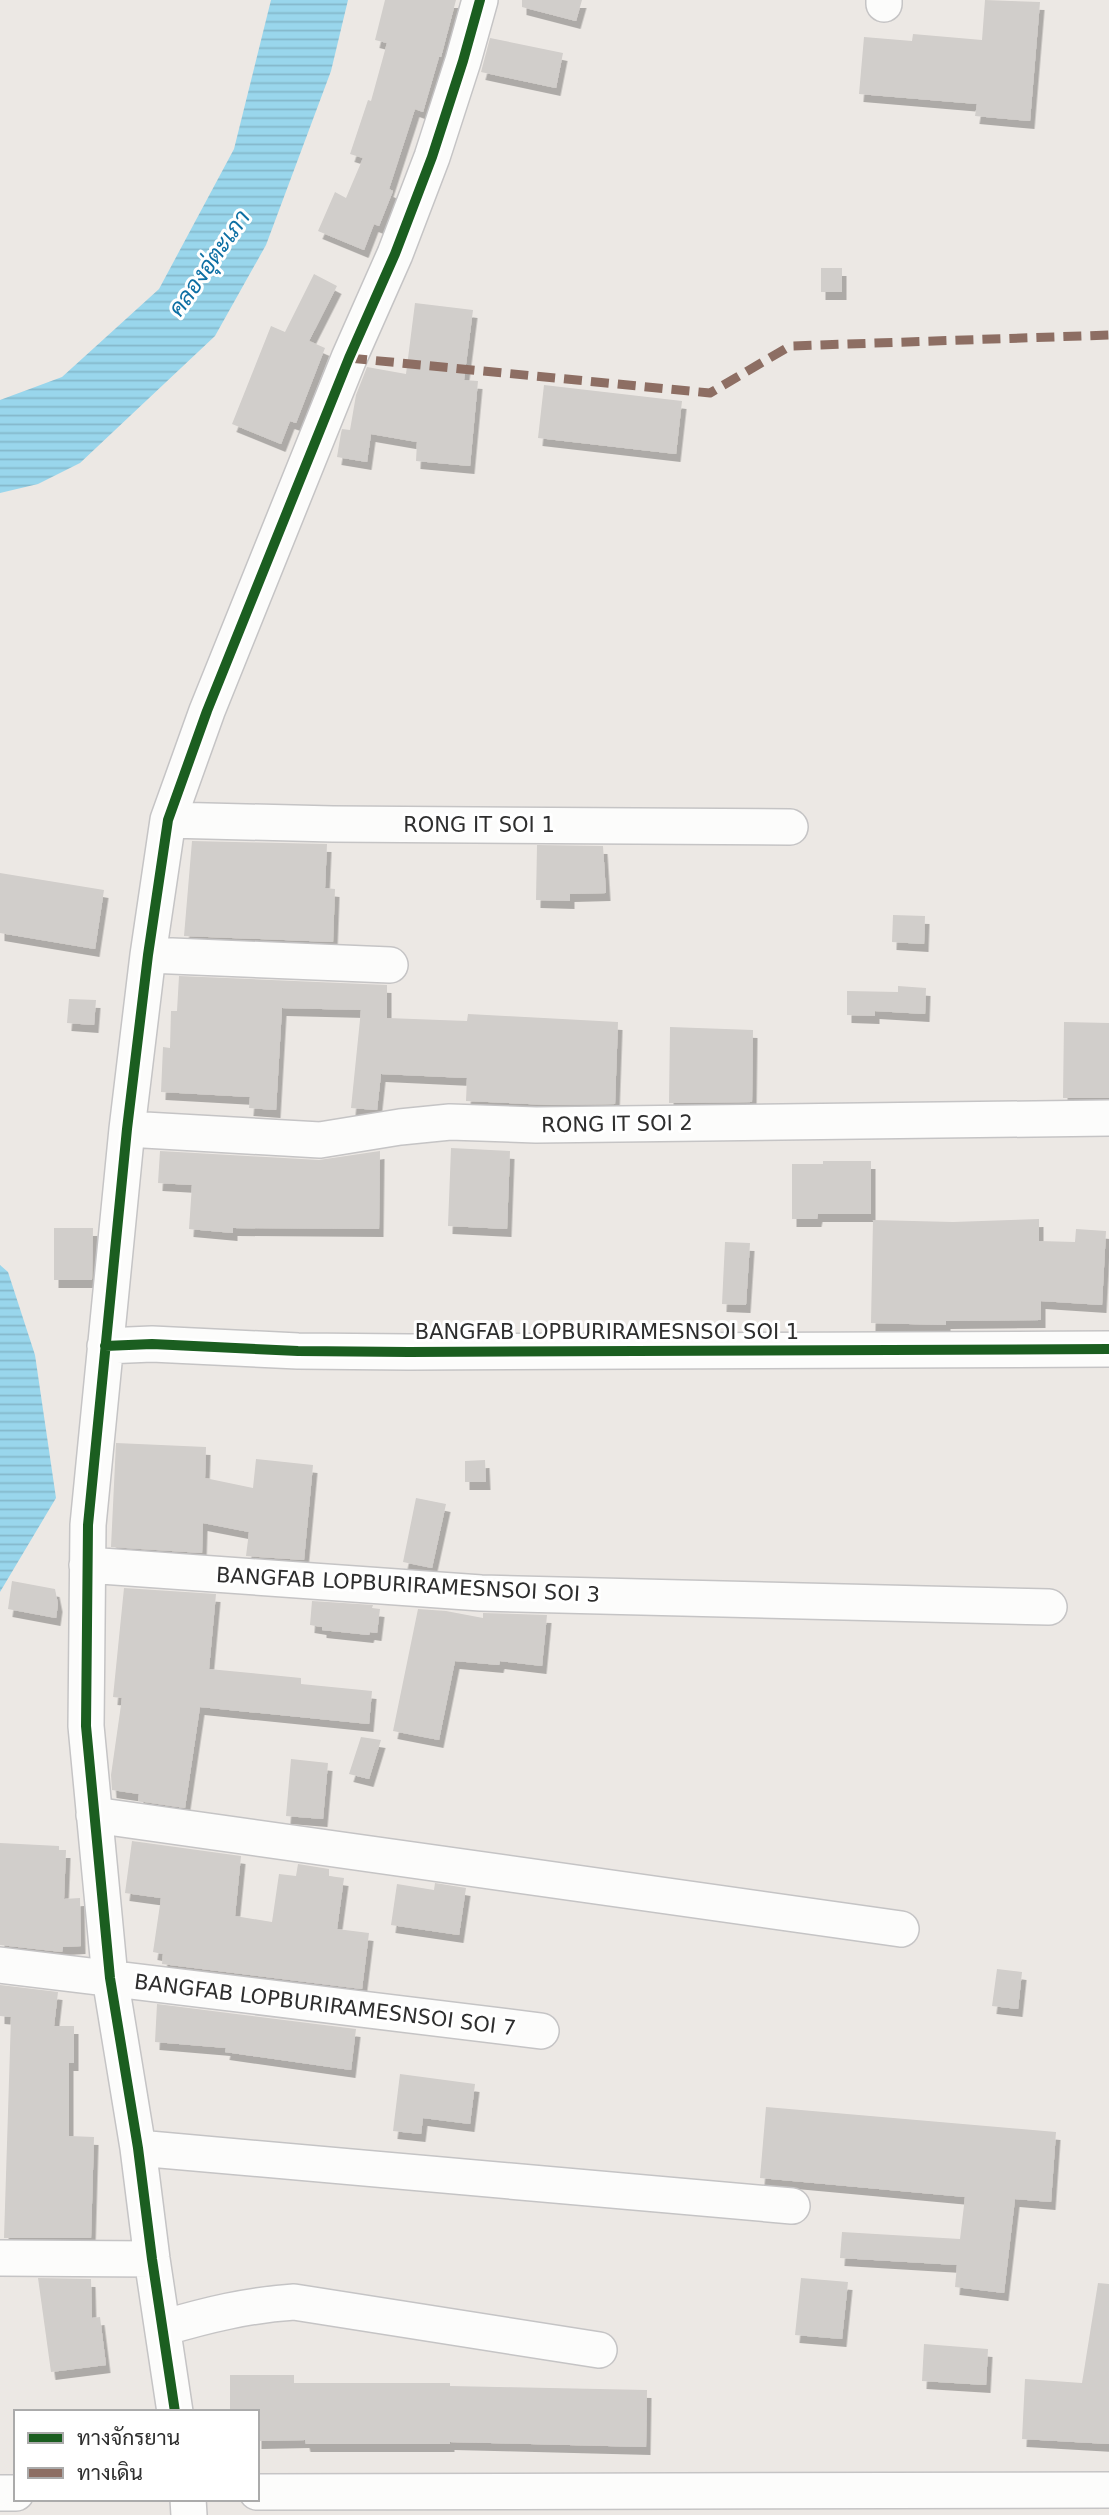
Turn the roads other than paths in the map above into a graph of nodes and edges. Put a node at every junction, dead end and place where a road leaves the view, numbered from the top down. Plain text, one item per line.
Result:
1 (480, 0) edge
2 (168, 820) junction
3 (790, 827) dead end
4 (148, 956) junction
5 (390, 965) dead end
6 (1109, 1118) edge
7 (127, 1129) junction
8 (105, 1346) junction
9 (1109, 1349) edge
10 (87, 1565) junction
11 (1049, 1607) dead end
12 (94, 1815) junction
13 (901, 1929) dead end
14 (0, 1965) edge
15 (110, 1978) junction
16 (541, 2031) dead end
17 (138, 2148) junction
18 (792, 2206) dead end
19 (0, 2258) edge
20 (152, 2259) junction
21 (163, 2328) junction
22 (599, 2350) dead end
23 (175, 2410) edge
24 (1109, 2490) edge
25 (259, 2491) edge
26 (934, 2502) edge
27 (701, 2504) edge

1 - 2 street
2 - 3 street, RONG IT SOI 1
2 - 4 street
4 - 5 street
4 - 7 street
6 - 7 street, RONG IT SOI 2
7 - 8 street
8 - 9 street, BANGFAB LOPBURIRAMESNSOI SOI 1
8 - 10 street
10 - 11 street, BANGFAB LOPBURIRAMESNSOI SOI 3
10 - 12 street
12 - 13 street
12 - 15 street
14 - 15 street, BANGFAB LOPBURIRAMESNSOI SOI 7
15 - 16 street, BANGFAB LOPBURIRAMESNSOI SOI 7
15 - 17 street
17 - 18 street
17 - 20 street
19 - 20 street
20 - 21 street
21 - 22 street
21 - 23 street
24 - 26 street
25 - 27 street
26 - 27 street

